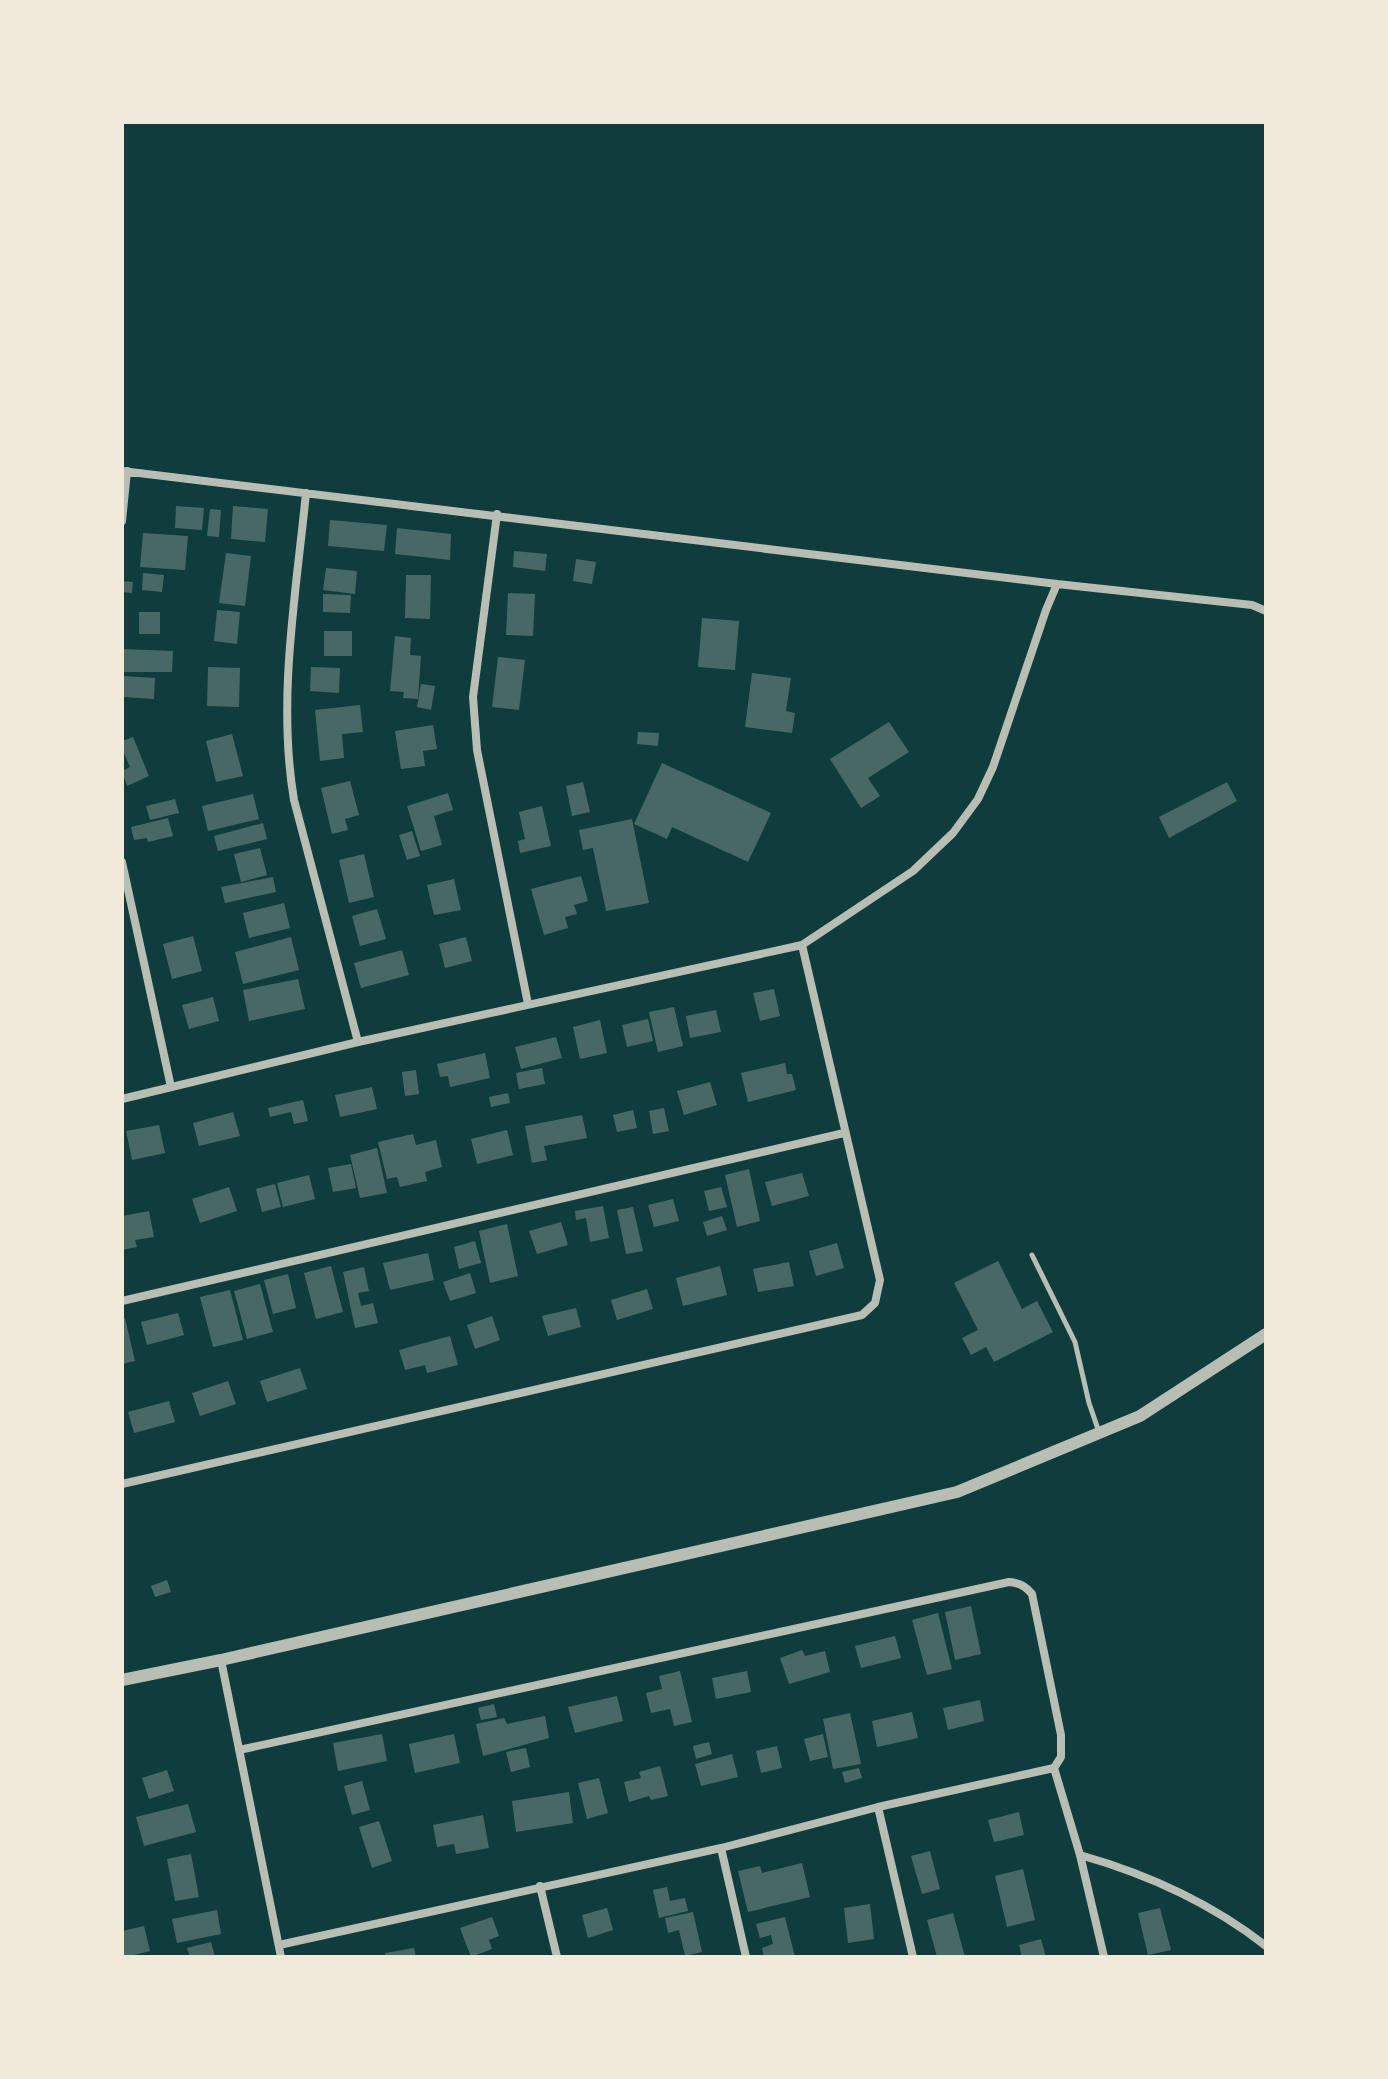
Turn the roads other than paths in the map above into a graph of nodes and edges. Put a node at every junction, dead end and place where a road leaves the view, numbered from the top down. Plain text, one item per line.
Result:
1 (125, 471) edge
2 (306, 493) junction
3 (497, 514) junction
4 (122, 521) edge
5 (1057, 584) junction
6 (1266, 611) edge
7 (122, 862) edge
8 (802, 945) junction
9 (528, 1004) junction
10 (358, 1042) junction
11 (171, 1087) junction
12 (122, 1099) edge
13 (844, 1133) junction
14 (1032, 1255) dead end
15 (122, 1301) edge
16 (1266, 1334) edge
17 (1099, 1433) junction
18 (122, 1484) edge
19 (221, 1660) junction
20 (122, 1680) edge
21 (239, 1750) junction
22 (1054, 1768) junction
23 (878, 1807) junction
24 (721, 1848) junction
25 (1080, 1855) junction
26 (540, 1886) junction
27 (279, 1945) junction
28 (1266, 1946) edge
29 (281, 1957) edge
30 (557, 1957) edge
31 (746, 1957) edge
32 (913, 1957) edge
33 (1104, 1957) edge

1 - 2 street
1 - 4 street
2 - 3 street
2 - 10 street
3 - 5 street
3 - 9 street
5 - 6 street
5 - 8 street
7 - 11 street
8 - 9 street
8 - 13 street
9 - 10 street
10 - 11 street
11 - 12 street
13 - 15 street
13 - 18 street
14 - 17 lane
16 - 17 street
17 - 19 street
19 - 20 street
19 - 21 street
21 - 22 street
21 - 27 street
22 - 23 street
22 - 25 street
23 - 24 street
23 - 32 street
24 - 26 street
24 - 31 street
25 - 28 street
25 - 33 street
26 - 27 street
26 - 30 street
27 - 29 street

